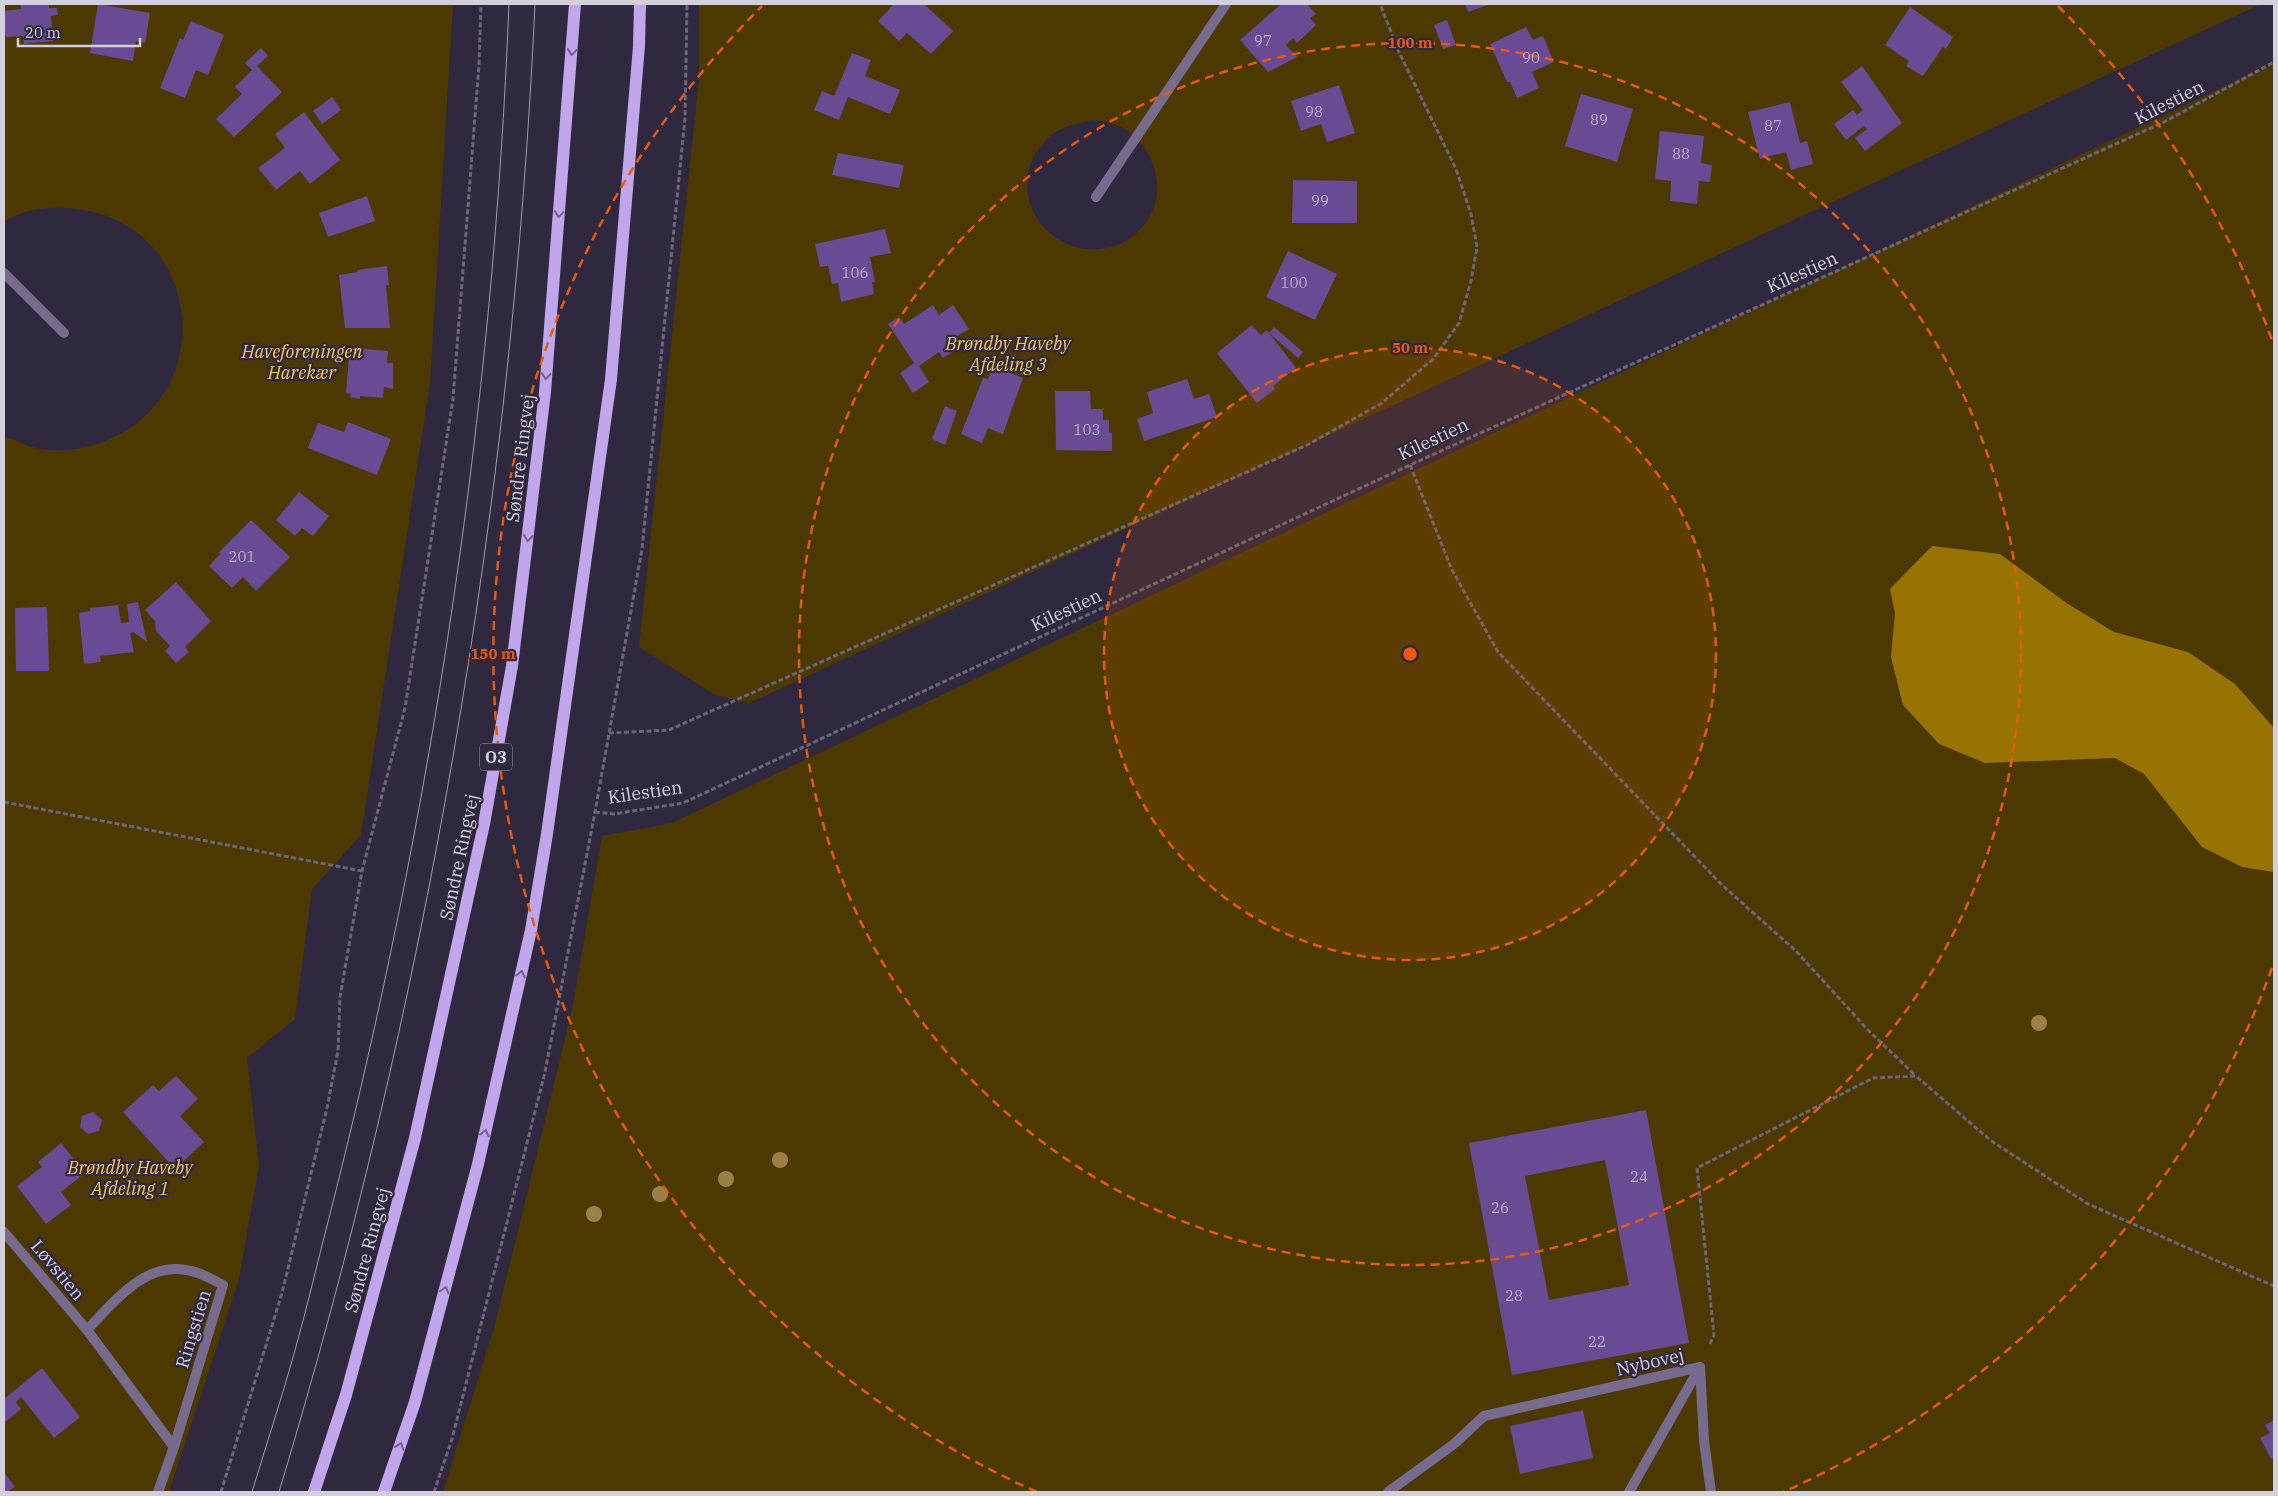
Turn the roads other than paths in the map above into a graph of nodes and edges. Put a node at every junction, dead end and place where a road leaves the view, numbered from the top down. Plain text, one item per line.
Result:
1 (575, 4) edge
2 (640, 4) edge
3 (1226, 4) edge
4 (1096, 197) dead end
5 (4, 273) edge
6 (64, 334) dead end
7 (4, 1232) edge
8 (87, 1330) junction
9 (1700, 1368) junction
10 (174, 1447) junction
11 (158, 1492) edge
12 (314, 1492) edge
13 (384, 1492) edge
14 (1388, 1492) edge
15 (1629, 1492) edge
16 (1711, 1492) edge

1 -> 12 main road, Søndre Ringvej / O3
13 -> 2 main road
3 - 4 street
5 - 6 street
7 - 8 street, Løvstien
8 - 10 street
8 - 10 street, Ringstien
9 - 14 street, Nybovej
9 - 15 street
9 - 16 street, Nybovej
10 - 11 street, Ringstien

